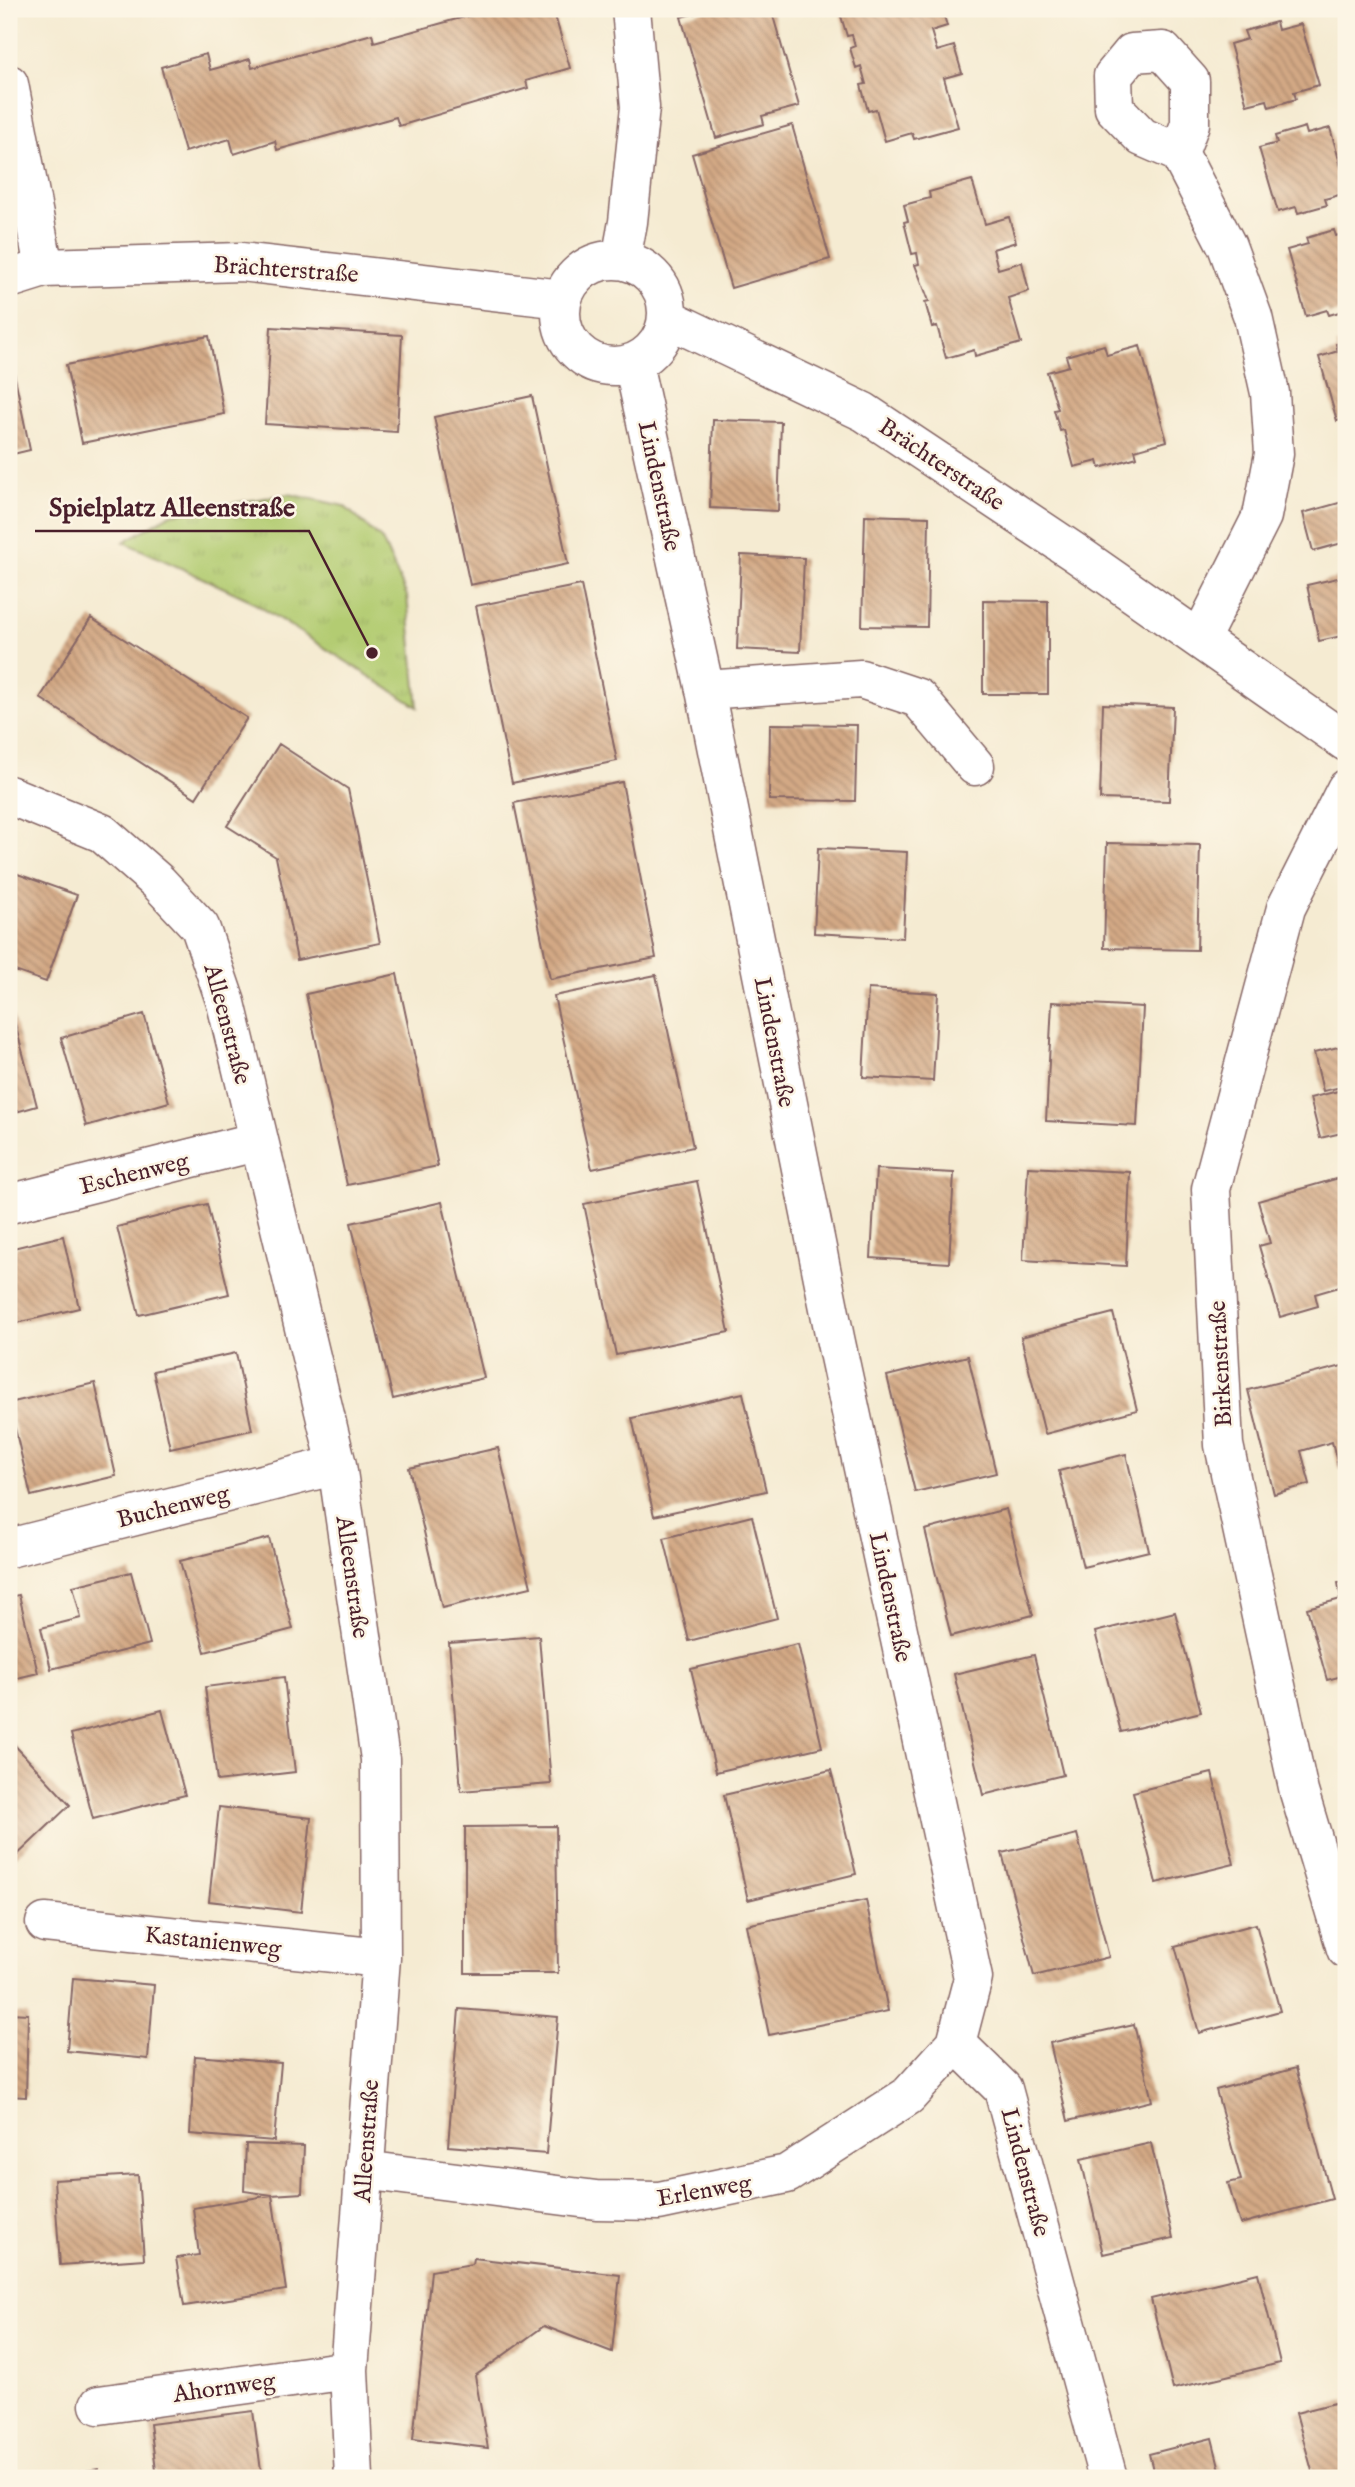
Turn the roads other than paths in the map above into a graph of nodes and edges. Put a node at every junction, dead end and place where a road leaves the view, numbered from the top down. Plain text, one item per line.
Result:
1 (631, 9) edge
2 (9, 84) edge
3 (1179, 153) dead end
4 (621, 260) junction
5 (26, 274) edge
6 (563, 299) junction
7 (667, 318) junction
8 (633, 363) junction
9 (1200, 639) junction
10 (705, 690) junction
11 (1346, 742) edge
12 (975, 766) dead end
13 (1346, 789) edge
14 (9, 796) edge
15 (259, 1141) junction
16 (9, 1204) edge
17 (337, 1465) junction
18 (9, 1548) edge
19 (45, 1923) dead end
20 (1346, 1949) edge
21 (381, 1958) junction
22 (956, 2043) junction
23 (364, 2170) junction
24 (349, 2370) junction
25 (99, 2405) dead end
26 (354, 2478) edge
27 (1108, 2478) edge

1 - 4 street
2 - 5 street
3 - 9 street
4 - 6 street
4 - 7 street
5 - 6 street, Brächterstraße
6 - 8 street
7 - 8 street
7 - 9 street, Brächterstraße
8 - 10 street, Lindenstraße
9 - 11 street, Brächterstraße
10 - 12 street
10 - 22 street, Lindenstraße
13 - 20 street, Birkenstraße
14 - 15 street, Alleenstraße
15 - 16 street, Eschenweg
15 - 17 street, Alleenstraße
17 - 18 street, Buchenweg
17 - 21 street, Alleenstraße
19 - 21 street, Kastanienweg
21 - 23 street, Alleenstraße
22 - 23 street, Erlenweg
22 - 27 street, Lindenstraße
23 - 24 street, Alleenstraße
24 - 25 street, Ahornweg
24 - 26 street, Alleenstraße

